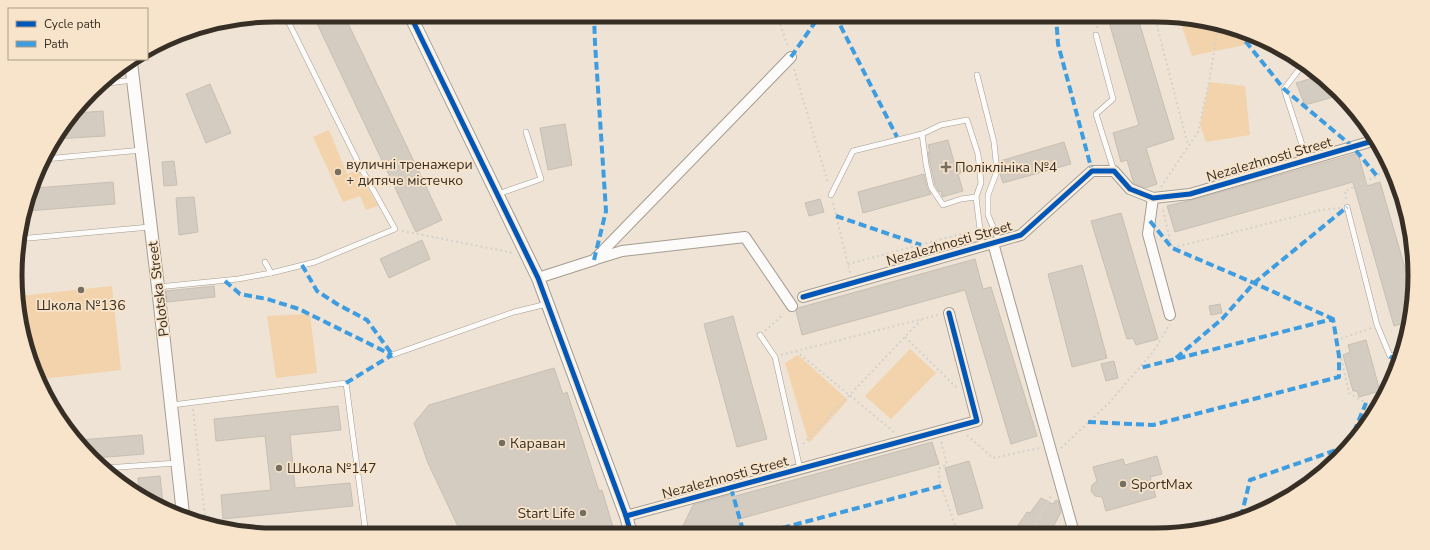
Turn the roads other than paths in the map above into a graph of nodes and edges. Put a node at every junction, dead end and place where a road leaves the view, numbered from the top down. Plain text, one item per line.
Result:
1 (288, 22) edge
2 (413, 22) edge
3 (1096, 35) road end
4 (791, 57) road end
5 (131, 67) edge
6 (1300, 68) edge
7 (978, 75) dead end
8 (133, 80) junction
9 (111, 83) edge
10 (526, 132) dead end
11 (922, 134) junction
12 (1370, 142) edge
13 (142, 150) junction
14 (50, 158) edge
15 (1306, 160) junction
16 (1114, 172) junction
17 (497, 194) junction
18 (831, 195) road end
19 (976, 198) junction
20 (1157, 198) junction
21 (1347, 207) road end
22 (151, 227) junction
23 (25, 238) edge
24 (996, 242) junction
25 (982, 246) junction
26 (594, 260) junction
27 (266, 262) dead end
28 (271, 273) junction
29 (538, 278) junction
30 (158, 287) junction
31 (803, 297) dead end
32 (548, 304) junction
33 (792, 306) road end
34 (949, 313) road end
35 (1170, 315) dead end
36 (760, 335) road end
37 (392, 355) dead end
38 (1395, 355) edge
39 (170, 405) junction
40 (177, 463) junction
41 (111, 468) edge
42 (800, 470) junction
43 (183, 511) edge
44 (626, 516) junction
45 (365, 528) edge
46 (629, 528) edge
47 (1073, 528) edge

1 - 28 lane
2 - 17 street
3 - 16 lane
4 - 26 street
5 - 8 street, Polotska Street
6 - 15 lane
7 - 24 lane
8 - 9 lane
8 - 13 street, Polotska Street
10 - 17 lane
11 - 18 lane
11 - 19 lane
11 - 19 lane
12 - 15 street, Nezalezhnosti Street
13 - 14 lane
13 - 22 street, Polotska Street
15 - 20 street, Nezalezhnosti Street
16 - 20 street, Nezalezhnosti Street
16 - 24 street, Nezalezhnosti Street
17 - 29 street
19 - 25 lane
20 - 35 street
21 - 38 lane
22 - 23 lane
22 - 30 street, Polotska Street
24 - 25 street, Nezalezhnosti Street
24 - 47 street, Nezalezhnosti Street
25 - 31 street, Nezalezhnosti Street
26 - 29 street
26 - 33 street
27 - 28 lane
28 - 30 lane
29 - 32 street
30 - 39 street, Polotska Street
32 - 37 lane
32 - 44 street
34 - 42 street, Nezalezhnosti Street
36 - 42 lane
39 - 40 street, Polotska Street
39 - 45 lane
40 - 41 lane
40 - 43 street, Polotska Street
42 - 44 street, Nezalezhnosti Street
44 - 46 street

